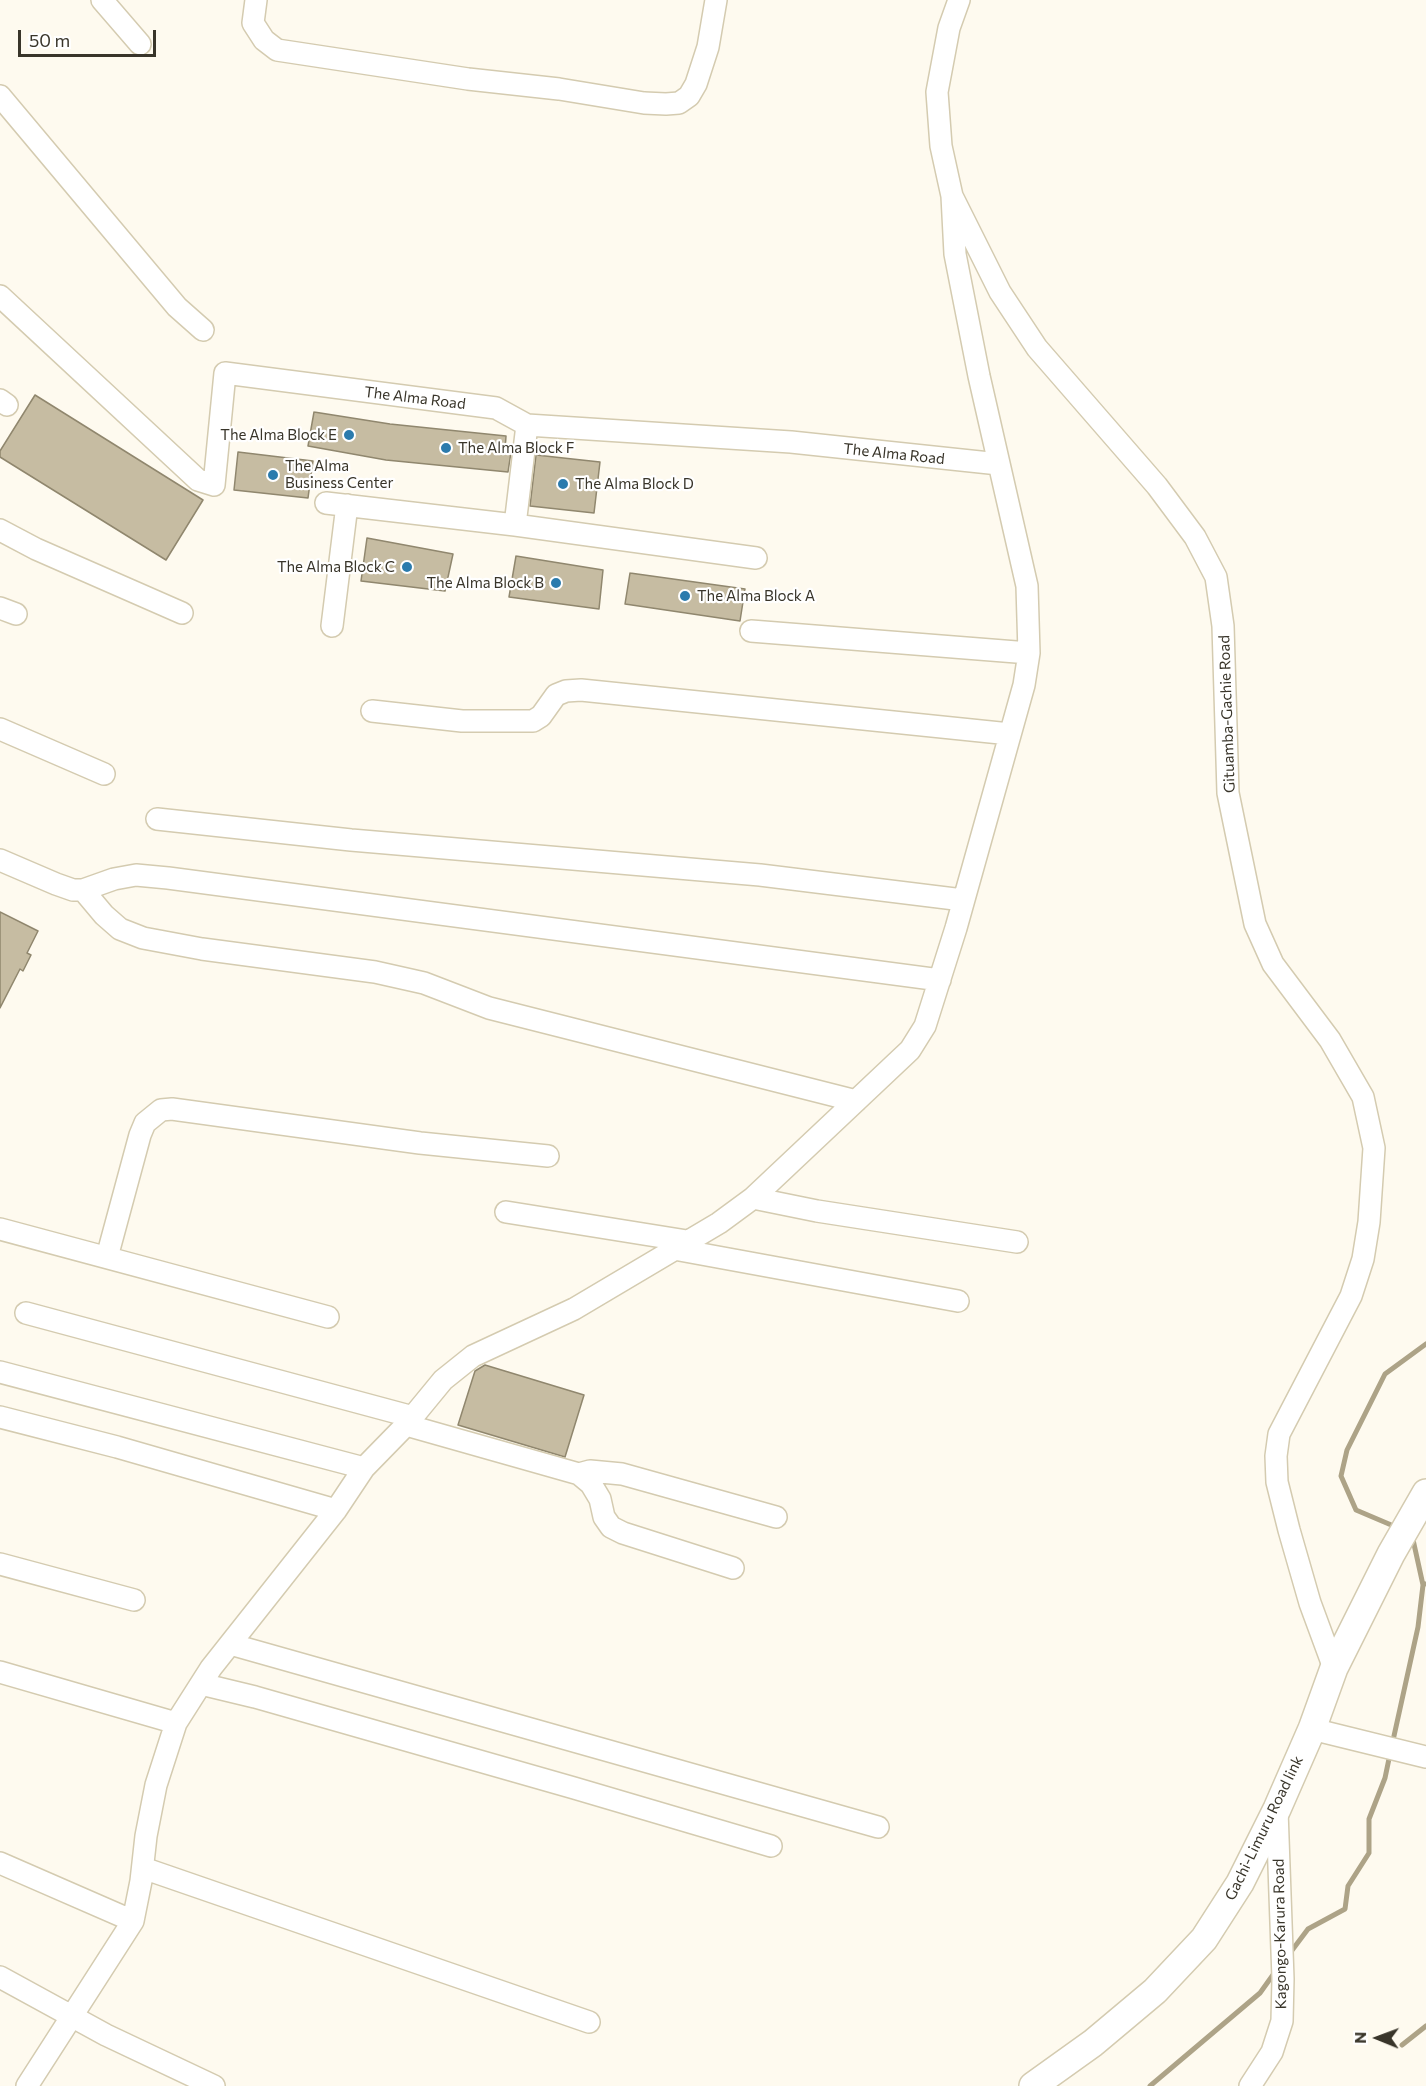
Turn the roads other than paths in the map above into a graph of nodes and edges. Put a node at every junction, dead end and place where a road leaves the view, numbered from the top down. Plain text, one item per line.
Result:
1 (102, 0) edge
2 (256, 0) edge
3 (716, 0) edge
4 (959, 0) edge
5 (140, 44) dead end
6 (0, 96) edge
7 (952, 196) junction
8 (0, 296) edge
9 (203, 330) dead end
10 (527, 425) junction
11 (999, 464) junction
12 (515, 525) junction
13 (0, 530) edge
14 (756, 558) dead end
15 (182, 613) dead end
16 (332, 626) dead end
17 (751, 631) dead end
18 (1029, 653) junction
19 (372, 711) dead end
20 (0, 729) edge
21 (1010, 734) junction
22 (104, 774) dead end
23 (157, 819) dead end
24 (0, 860) edge
25 (83, 890) junction
26 (963, 900) junction
27 (940, 980) junction
28 (856, 1101) junction
29 (548, 1156) dead end
30 (753, 1198) junction
31 (506, 1212) dead end
32 (0, 1229) edge
33 (1017, 1242) dead end
34 (680, 1245) junction
35 (107, 1257) junction
36 (958, 1301) dead end
37 (26, 1313) dead end
38 (328, 1317) dead end
39 (0, 1372) edge
40 (0, 1417) edge
41 (410, 1421) junction
42 (364, 1468) junction
43 (579, 1474) junction
44 (1426, 1493) edge
45 (336, 1510) junction
46 (776, 1517) dead end
47 (0, 1564) edge
48 (733, 1568) dead end
49 (134, 1600) dead end
50 (230, 1644) junction
51 (1334, 1668) junction
52 (0, 1672) edge
53 (201, 1684) junction
54 (176, 1723) junction
55 (1312, 1729) junction
56 (1426, 1757) edge
57 (1277, 1809) junction
58 (878, 1827) dead end
59 (771, 1846) dead end
60 (0, 1863) edge
61 (143, 1868) junction
62 (133, 1921) junction
63 (0, 1977) edge
64 (72, 2016) junction
65 (589, 2022) dead end
66 (27, 2086) edge
67 (214, 2086) edge
68 (1033, 2086) edge
69 (1250, 2086) edge

1 - 5 street
2 - 3 street
4 - 7 street, Gituamba-Gachie Road
6 - 9 street
7 - 11 street
7 - 51 street, Gituamba-Gachie Road
8 - 10 street, The Alma Road
10 - 11 street, The Alma Road
10 - 12 street
11 - 18 street
12 - 14 street
12 - 16 street
13 - 15 street
17 - 18 street
18 - 21 street
19 - 21 street
20 - 22 street
21 - 26 street
23 - 26 street
24 - 25 street
25 - 27 street
25 - 28 street
26 - 27 street
27 - 28 street
28 - 30 street
29 - 35 street
30 - 33 street
30 - 34 street
31 - 34 street
32 - 35 street
34 - 36 street
34 - 41 street
35 - 38 street
37 - 41 street
39 - 42 street
40 - 45 street
41 - 42 street
41 - 43 street
42 - 45 street
43 - 46 street
43 - 48 street
44 - 51 main road, Gachi-Limuru Road link
45 - 50 street
47 - 49 street
50 - 53 street
50 - 58 street
51 - 55 main road, Gachi-Limuru Road link
52 - 54 street
53 - 54 street
53 - 59 street
54 - 61 street
55 - 56 street
55 - 57 main road, Gachi-Limuru Road link
57 - 68 main road, Gachi-Limuru Road link
57 - 69 street, Kagongo-Karura Road
60 - 62 street
61 - 62 street
61 - 65 street
62 - 64 street
63 - 64 street
64 - 66 street
64 - 67 street

